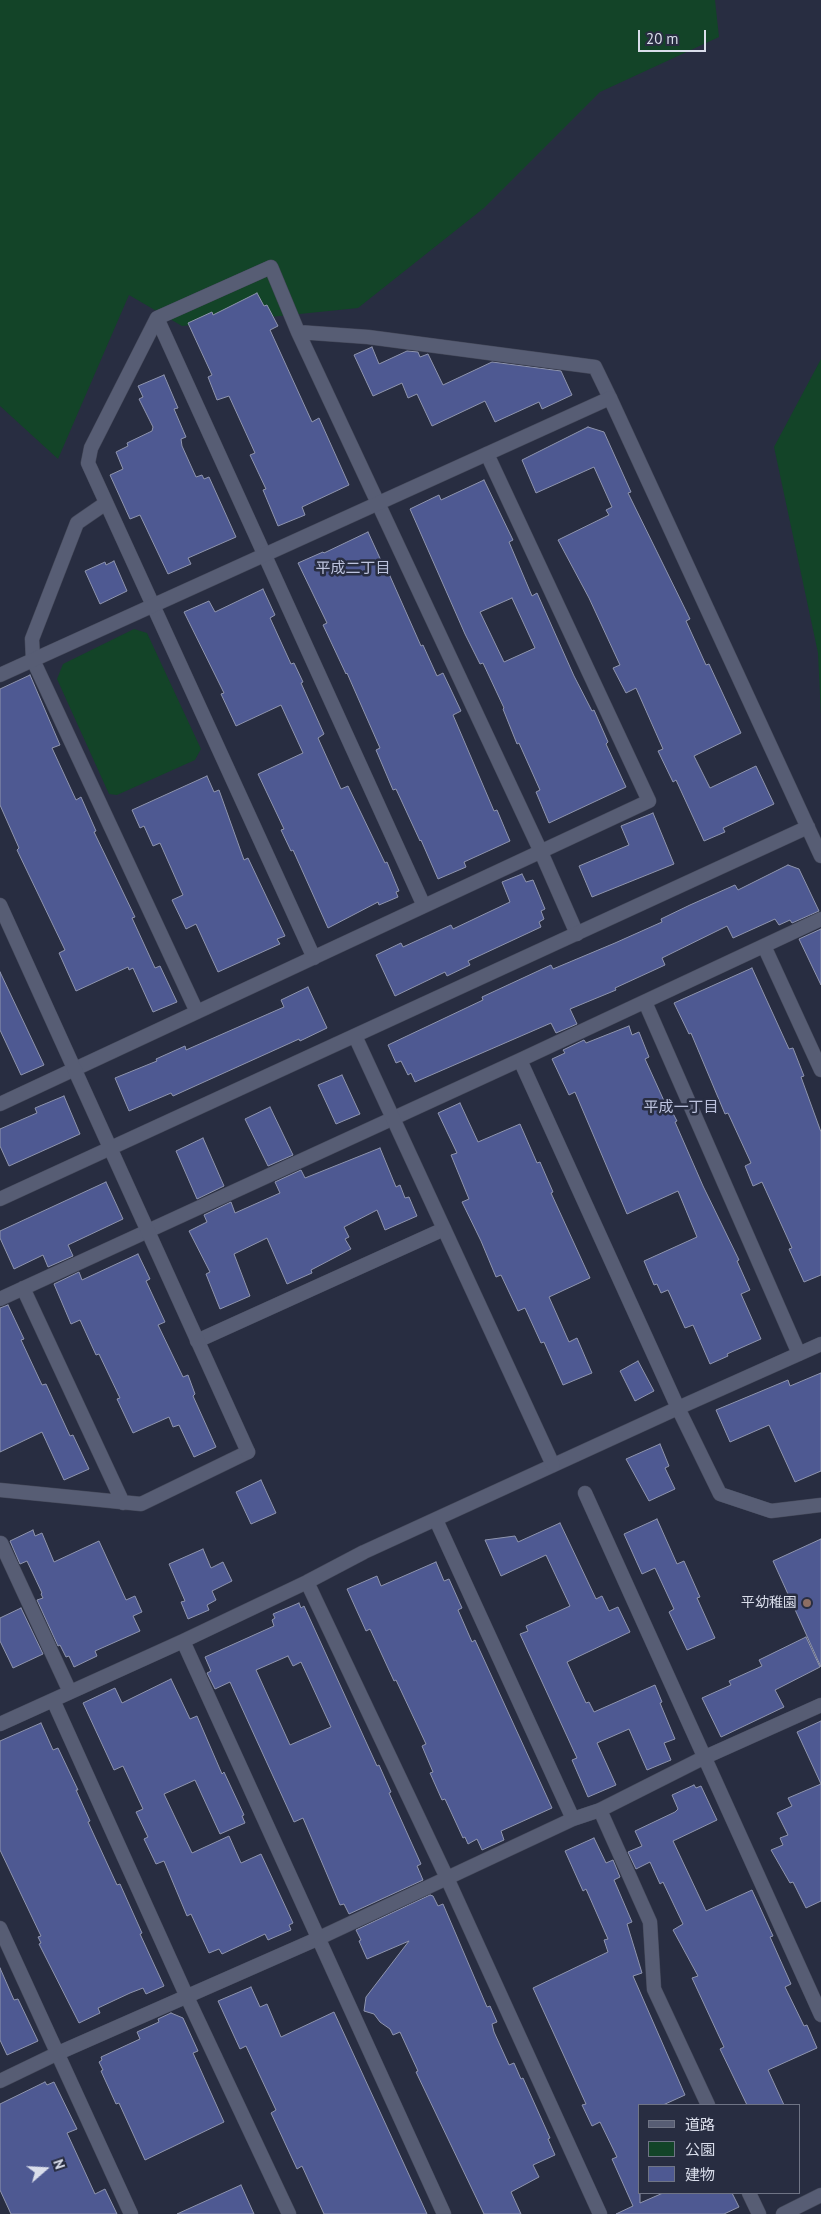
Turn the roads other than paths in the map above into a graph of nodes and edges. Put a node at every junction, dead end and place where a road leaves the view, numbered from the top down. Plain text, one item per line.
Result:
1 (157, 318) junction
2 (298, 332) junction
3 (610, 398) junction
4 (487, 454) junction
5 (378, 503) junction
6 (106, 504) junction
7 (264, 555) junction
8 (152, 605) junction
9 (33, 660) junction
10 (0, 675) edge
11 (808, 827) junction
12 (541, 852) junction
13 (821, 856) edge
14 (0, 905) edge
15 (424, 906) junction
16 (821, 919) edge
17 (577, 934) junction
18 (764, 946) junction
19 (314, 958) junction
20 (645, 1002) junction
21 (197, 1012) junction
22 (355, 1036) junction
23 (520, 1060) junction
24 (74, 1069) junction
25 (821, 1070) edge
26 (0, 1104) edge
27 (393, 1119) junction
28 (110, 1148) junction
29 (0, 1199) edge
30 (444, 1229) junction
31 (148, 1232) junction
32 (23, 1288) junction
33 (0, 1299) edge
34 (197, 1341) junction
35 (821, 1344) edge
36 (799, 1354) junction
37 (678, 1408) junction
38 (553, 1465) junction
39 (0, 1490) edge
40 (584, 1493) dead end
41 (123, 1503) junction
42 (821, 1506) edge
43 (436, 1520) junction
44 (1, 1544) dead end
45 (307, 1582) junction
46 (183, 1641) junction
47 (70, 1692) junction
48 (53, 1700) junction
49 (821, 1705) edge
50 (0, 1724) edge
51 (703, 1758) junction
52 (600, 1810) junction
53 (573, 1819) junction
54 (447, 1878) junction
55 (0, 1928) edge
56 (317, 1939) junction
57 (186, 1997) junction
58 (821, 2015) edge
59 (56, 2054) junction
60 (0, 2081) edge
61 (708, 2104) edge
62 (749, 2194) edge
63 (821, 2195) edge
64 (131, 2214) edge
65 (289, 2214) edge
66 (444, 2214) edge
67 (600, 2214) edge
68 (759, 2214) edge
69 (783, 2214) edge

1 - 2 street
1 - 6 street
1 - 7 street
2 - 3 street
2 - 5 street
3 - 4 street
3 - 11 street
4 - 5 street
4 - 12 street
5 - 7 street
5 - 12 street
6 - 8 street
6 - 9 street
7 - 8 street
7 - 15 street
8 - 9 street
8 - 19 street
9 - 10 street
9 - 21 street
11 - 13 street
11 - 17 street
12 - 15 street
12 - 17 street
14 - 24 street
15 - 19 street
16 - 18 street
17 - 22 street
18 - 20 street
18 - 25 street
19 - 21 street
20 - 23 street
20 - 36 street
21 - 24 street
22 - 27 street
22 - 28 street
23 - 27 street
23 - 37 street
24 - 26 street
24 - 28 street
27 - 30 street
27 - 31 street
28 - 29 street
28 - 31 street
30 - 34 street
30 - 38 street
31 - 32 street
31 - 34 street
32 - 33 street
32 - 41 street
34 - 41 street
35 - 36 street
36 - 37 street
37 - 38 street
37 - 42 street
38 - 43 street
39 - 41 street
40 - 51 street
43 - 45 street
43 - 53 street
44 - 47 street
45 - 46 street
45 - 54 street
46 - 47 street
46 - 56 street
47 - 48 street
48 - 50 street
48 - 57 street
49 - 51 street
51 - 52 street
51 - 58 street
52 - 53 street
52 - 61 street
53 - 54 street
54 - 56 street
54 - 67 street
55 - 59 street
56 - 57 street
56 - 66 street
57 - 59 street
57 - 65 street
59 - 60 street
59 - 64 street
62 - 68 street
63 - 69 street

